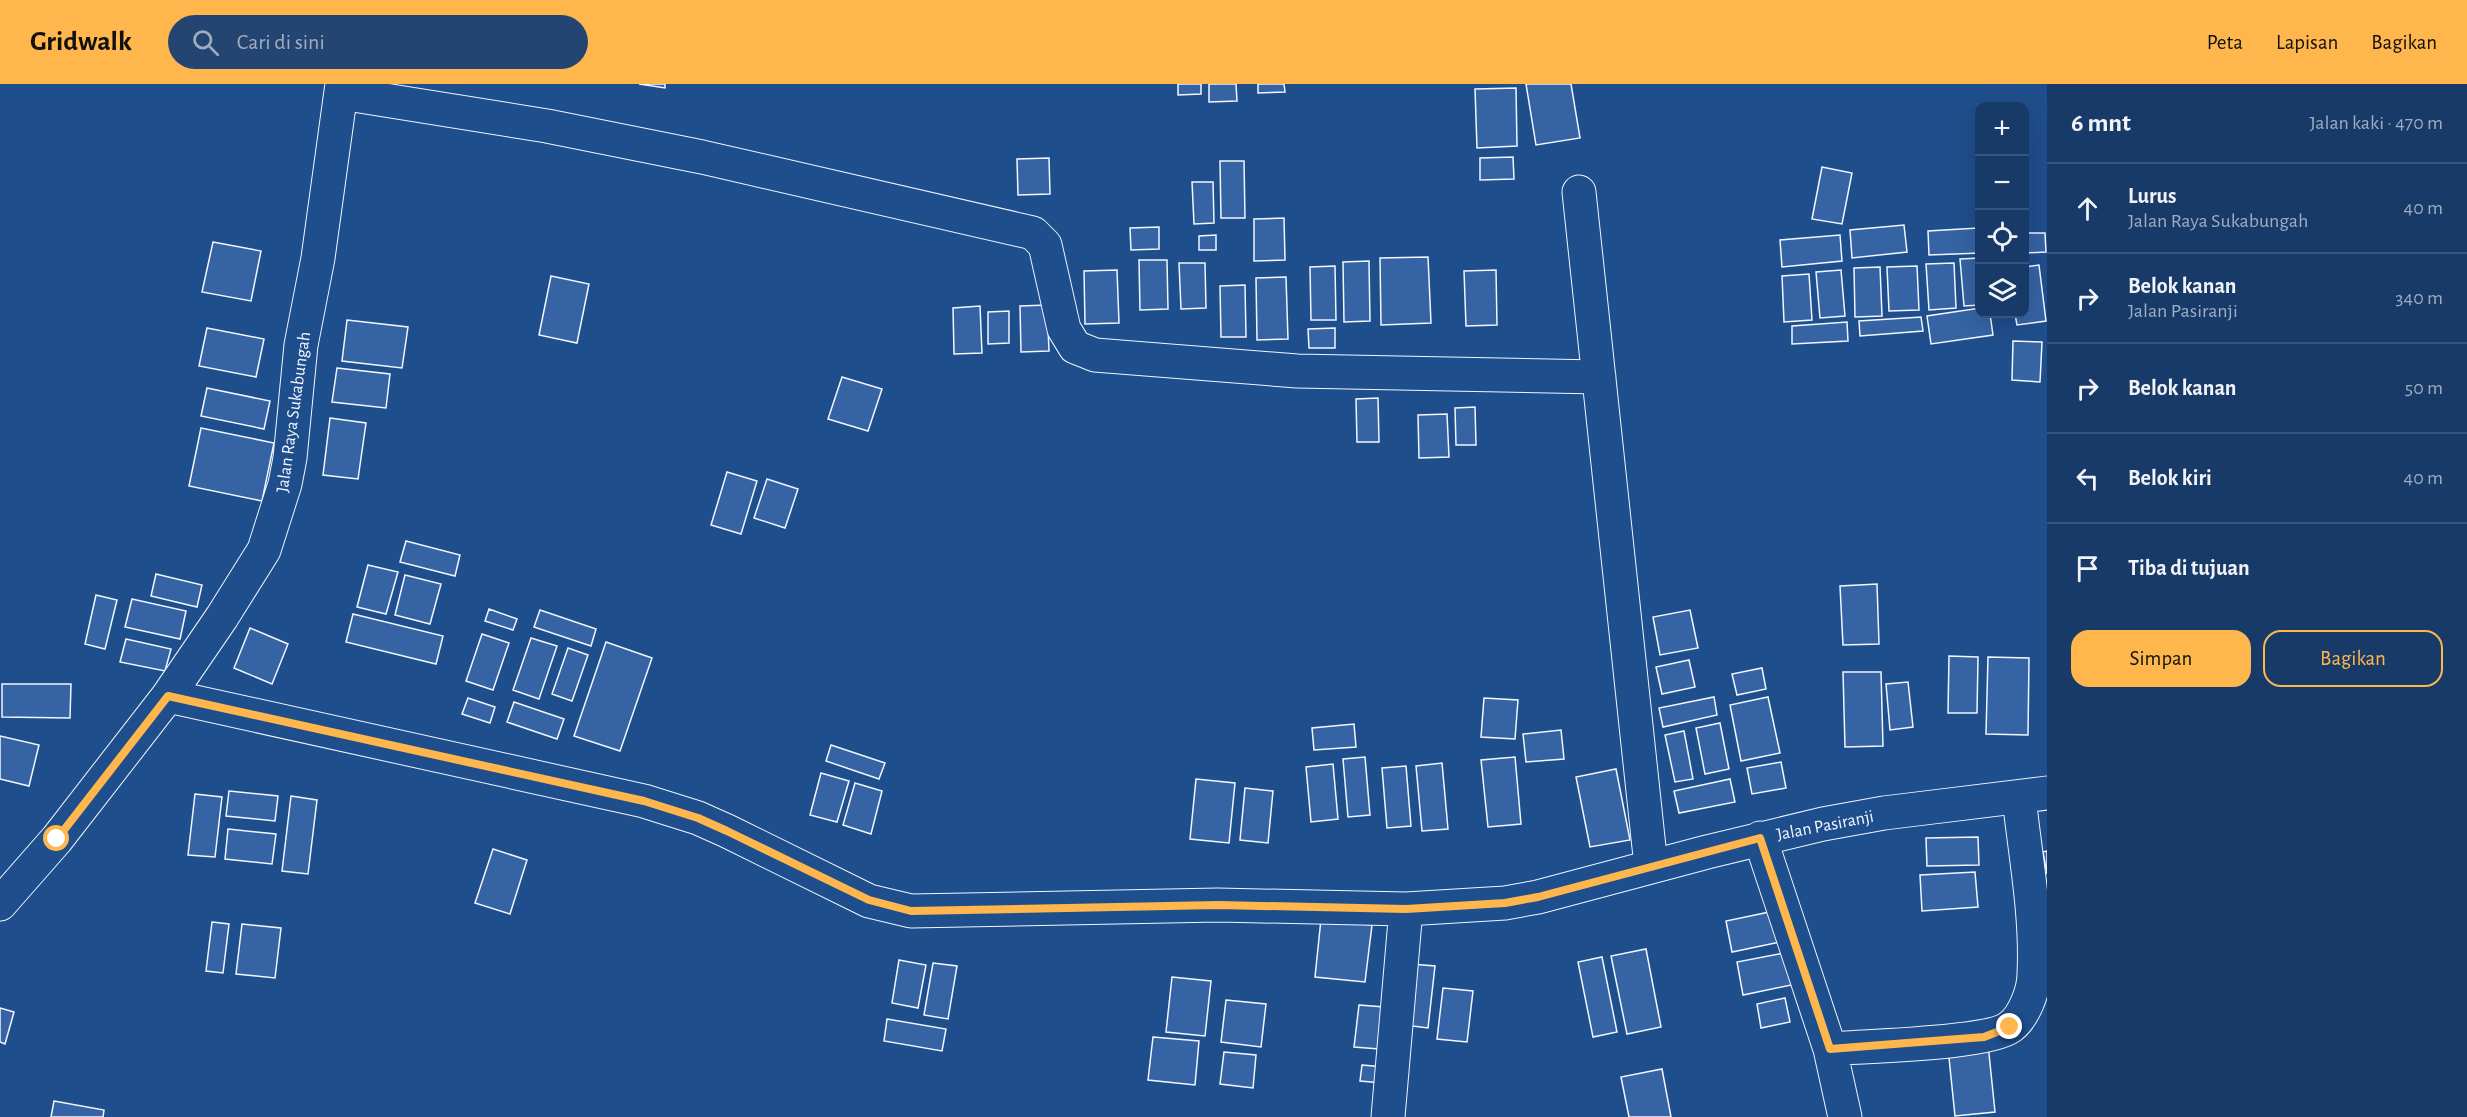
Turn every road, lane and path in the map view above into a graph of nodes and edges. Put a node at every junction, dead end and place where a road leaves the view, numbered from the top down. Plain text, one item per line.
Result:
1 (341, 88) edge
2 (1579, 192) dead end
3 (1599, 377) junction
4 (168, 696) junction
5 (2033, 795) edge
6 (1760, 838) junction
7 (1651, 866) junction
8 (0, 904) edge
9 (1406, 909) junction
10 (1830, 1049) junction
11 (1388, 1117) edge
12 (1845, 1117) edge

1 - 3 street
1 - 4 street, Jalan Raya Sukabungah
2 - 3 street
3 - 7 street
4 - 8 street, Jalan Raya Sukabungah
4 - 9 street, Jalan Pasiranji
5 - 6 street, Jalan Pasiranji
5 - 10 street
6 - 7 street, Jalan Pasiranji
6 - 10 street
7 - 9 street, Jalan Pasiranji
9 - 11 street
10 - 12 street

